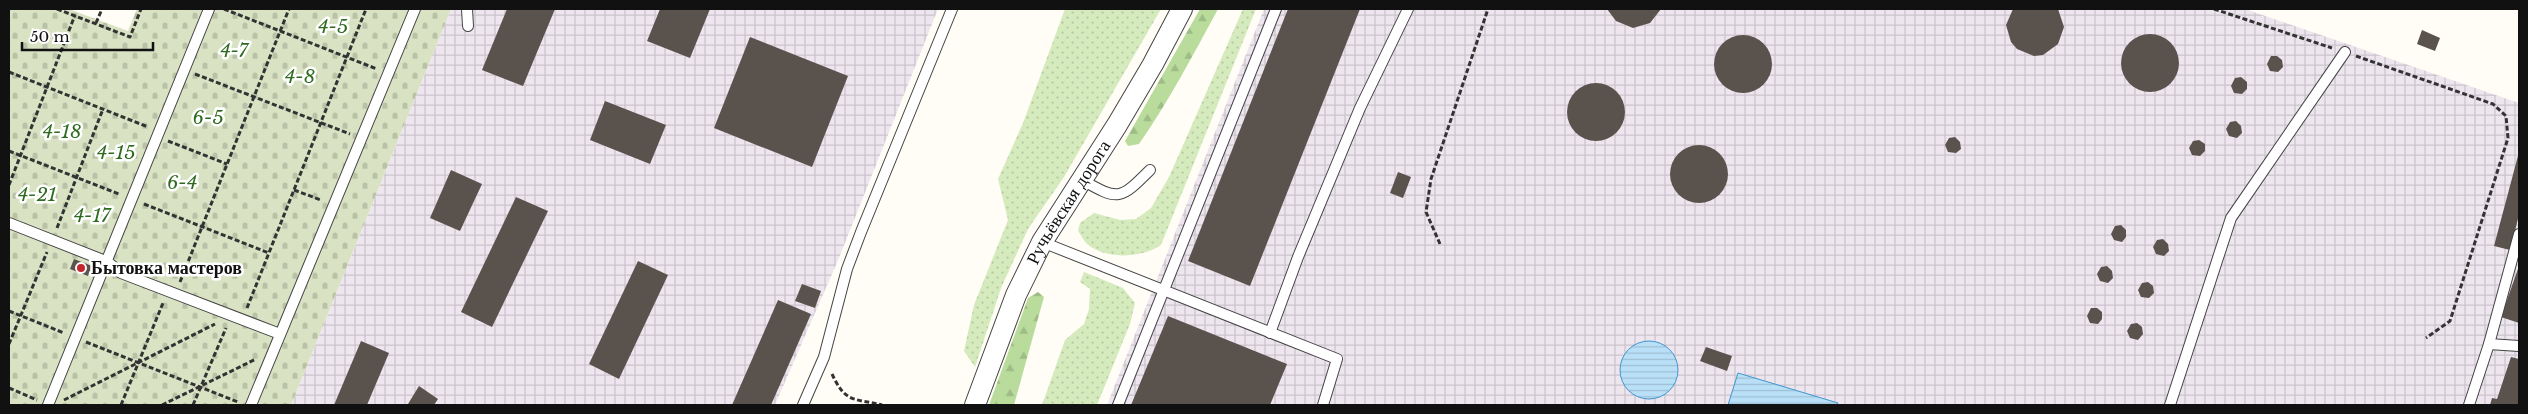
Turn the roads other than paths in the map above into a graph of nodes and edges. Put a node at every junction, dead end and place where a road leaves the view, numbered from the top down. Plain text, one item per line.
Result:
1 (209, 9) edge
2 (415, 9) edge
3 (467, 9) edge
4 (952, 9) edge
5 (1182, 9) edge
6 (1276, 9) edge
7 (1408, 9) edge
8 (468, 26) dead end
9 (2345, 52) road end
10 (1150, 170) dead end
11 (1082, 180) junction
12 (9, 223) edge
13 (2519, 234) edge
14 (1042, 242) junction
15 (108, 262) junction
16 (1163, 291) junction
17 (1270, 333) junction
18 (280, 334) junction
19 (2489, 344) junction
20 (2519, 346) edge
21 (48, 405) edge
22 (251, 405) edge
23 (803, 405) edge
24 (975, 405) edge
25 (1118, 405) edge
26 (1323, 405) edge
27 (2170, 405) edge
28 (2469, 405) edge

1 - 15 lane
2 - 18 lane
3 - 8 lane
4 - 23 lane
5 - 11 street, Ручьёвская дорога
6 - 16 lane
7 - 17 lane
9 - 27 lane
10 - 11 lane
11 - 14 street, Ручьёвская дорога
12 - 15 lane
13 - 19 lane
14 - 16 lane
14 - 24 street, Ручьёвская дорога
15 - 18 lane
15 - 21 lane
16 - 17 lane
16 - 25 lane
17 - 26 lane
18 - 22 lane
19 - 20 lane
19 - 28 lane

